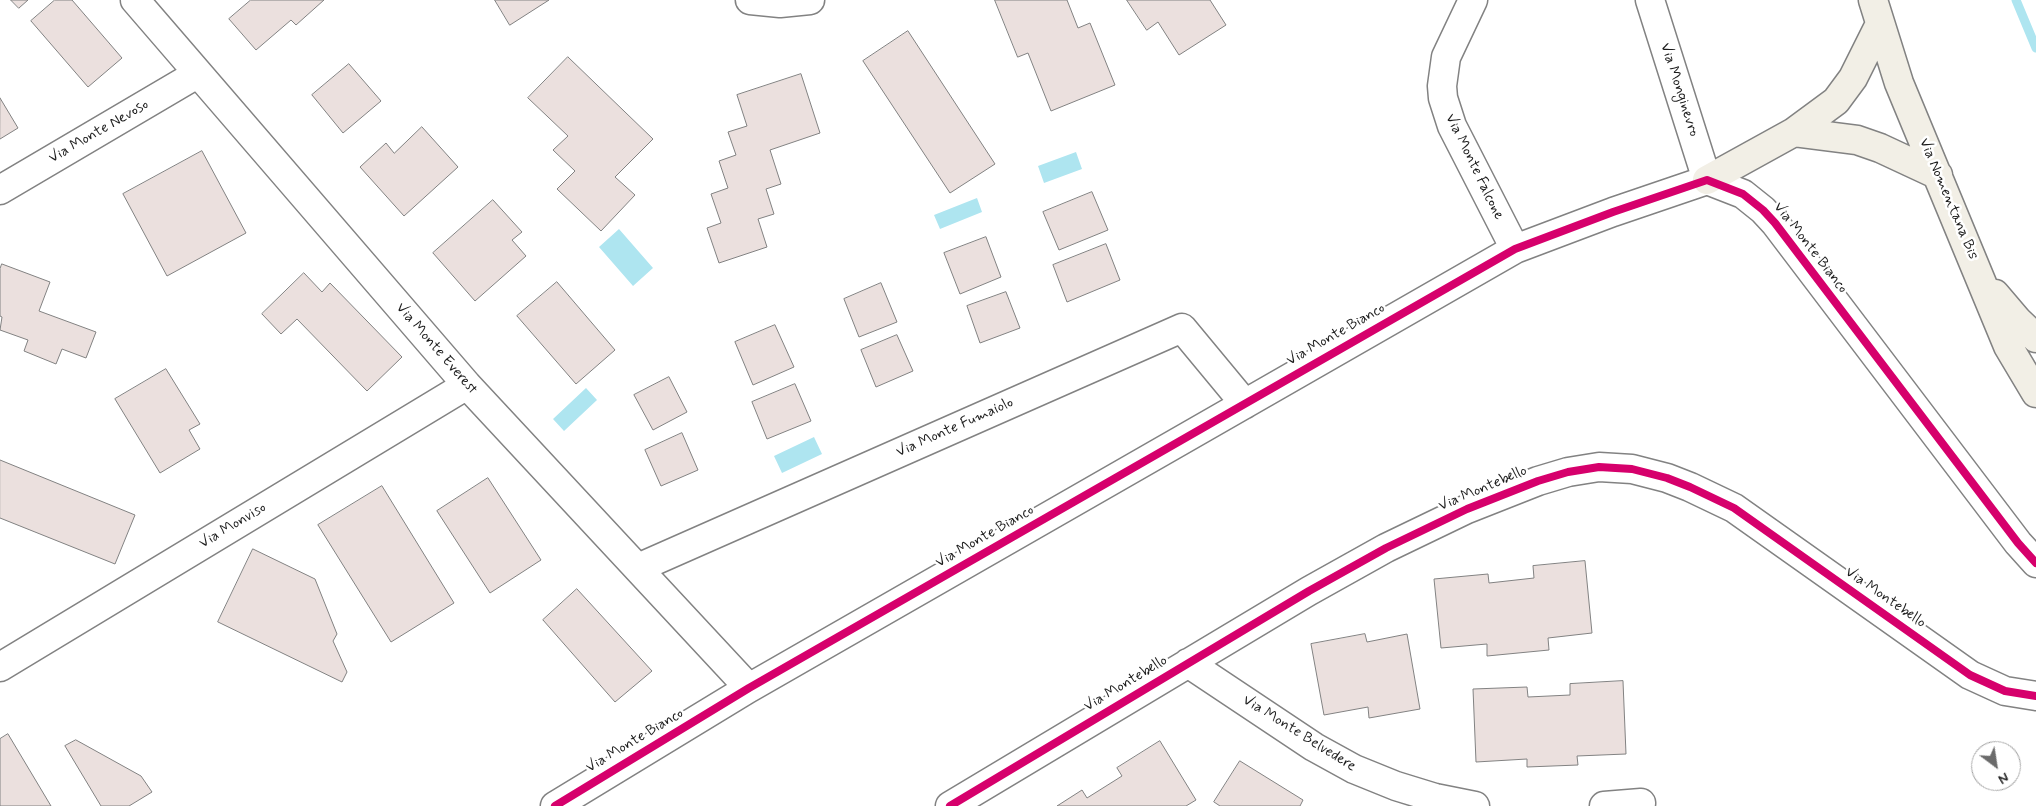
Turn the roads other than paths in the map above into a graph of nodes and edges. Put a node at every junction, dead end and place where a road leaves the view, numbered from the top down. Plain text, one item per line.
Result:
1 (134, 0) edge
2 (750, 0) edge
3 (810, 0) edge
4 (1473, 0) edge
5 (1650, 0) edge
6 (1876, 12) edge
7 (197, 74) junction
8 (1794, 132) junction
9 (1938, 175) junction
10 (1707, 180) junction
11 (0, 190) edge
12 (1515, 248) junction
13 (1978, 273) junction
14 (2036, 338) edge
15 (467, 385) junction
16 (2036, 392) edge
17 (1245, 404) junction
18 (2036, 563) edge
19 (638, 568) junction
20 (1188, 663) junction
21 (0, 667) edge
22 (749, 688) junction
23 (2036, 696) edge
24 (1641, 803) dead end
25 (555, 806) edge
26 (950, 806) edge
27 (1475, 806) edge
28 (1604, 806) edge

1 - 7 street, Via Monte Everest
2 - 3 street
4 - 12 street, Via Monte Falcone
5 - 10 street, Via Monginevro
6 - 8 main road
6 - 9 main road, Via Nomentana Bis
7 - 11 street, Via Monte Nevoso
7 - 15 street, Via Monte Everest
8 - 9 main road
8 - 10 main road
9 - 13 main road, Via Nomentana Bis
10 - 12 street, Via Monte Bianco
10 - 18 street, Via Monte Bianco
12 - 17 street, Via Monte Bianco
13 - 14 main road
13 - 16 main road, Via Nomentana Bis
15 - 19 street, Via Monte Everest
15 - 21 street, Via Monviso
17 - 19 street, Via Monte Fumaiolo
17 - 22 street, Via Monte Bianco
19 - 22 street, Via Monte Everest
20 - 23 street, Via Montebello
20 - 26 street, Via Montebello
20 - 27 street, Via Monte Belvedere
22 - 25 street, Via Monte Bianco
24 - 28 street

